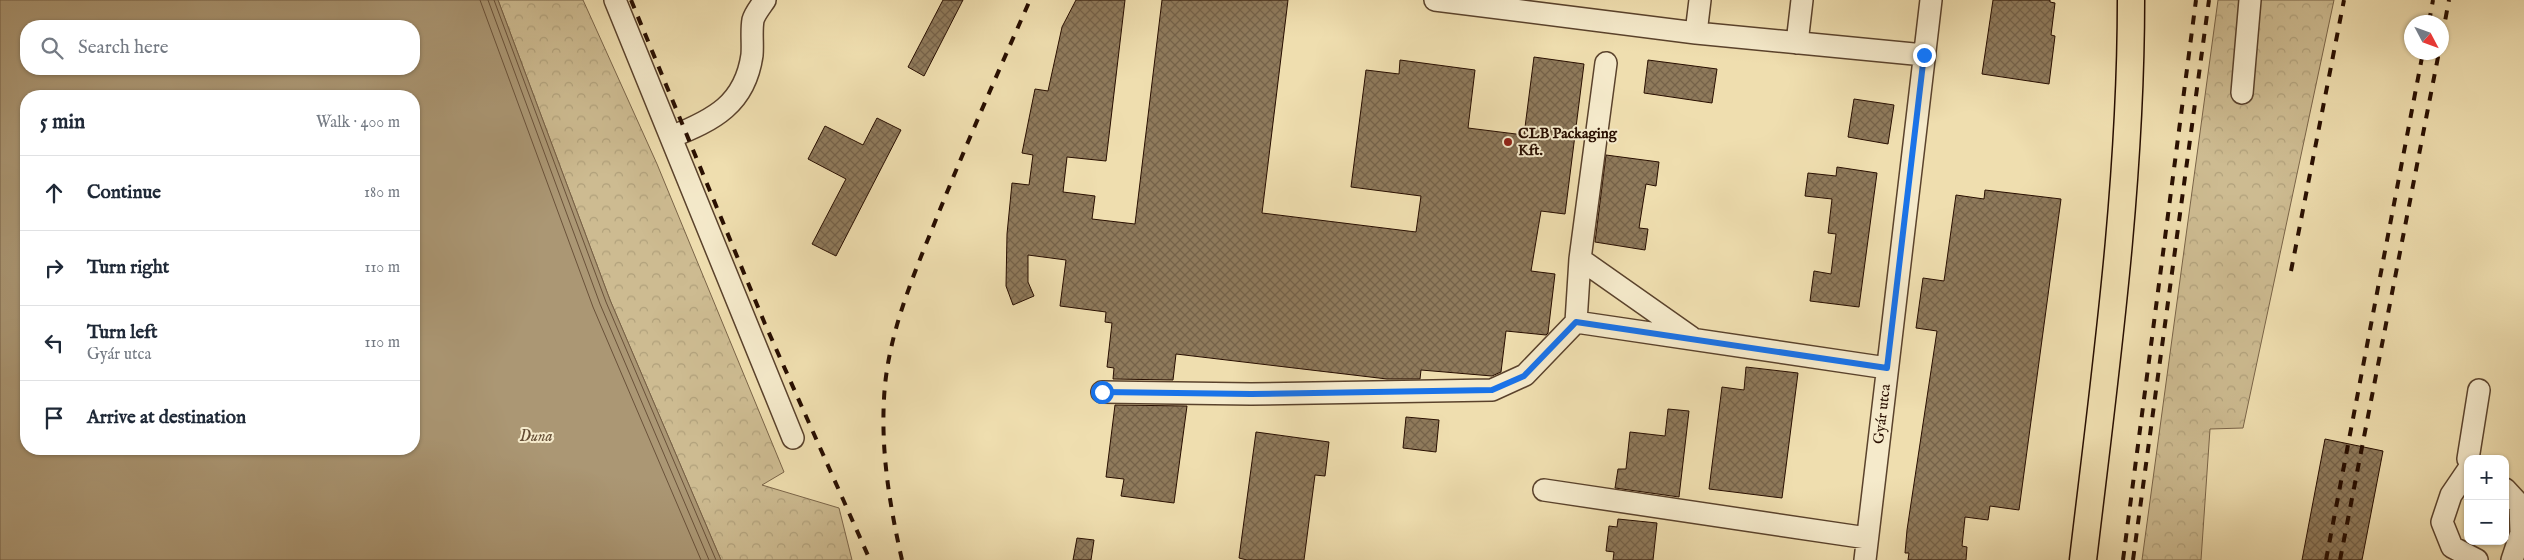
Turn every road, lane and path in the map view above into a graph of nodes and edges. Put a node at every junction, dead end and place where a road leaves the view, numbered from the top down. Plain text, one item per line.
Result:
1 (615, 0) edge
2 (765, 0) edge
3 (1435, 0) edge
4 (1700, 0) edge
5 (1802, 0) edge
6 (1931, 0) edge
7 (2131, 0) edge
8 (2250, 0) edge
9 (1696, 33) junction
10 (1797, 43) junction
11 (1924, 55) junction
12 (1606, 63) dead end
13 (2242, 93) dead end
14 (671, 137) junction
15 (1580, 259) junction
16 (1576, 322) junction
17 (1695, 340) junction
18 (1887, 368) junction
19 (2479, 390) dead end
20 (1102, 392) dead end
21 (793, 438) dead end
22 (2468, 455) edge
23 (2464, 470) edge
24 (1544, 490) dead end
25 (2509, 493) edge
26 (1867, 538) junction
27 (1865, 560) edge
28 (2084, 560) edge
29 (2477, 560) edge
30 (2512, 560) edge

1 - 14 street
2 - 14 street
3 - 9 street
4 - 9 street
5 - 10 street
6 - 11 street, Gyár utca
7 - 28 main road
8 - 13 street
9 - 10 street
10 - 11 street
11 - 18 street, Gyár utca
12 - 15 street
14 - 21 street
15 - 16 street
15 - 17 street
16 - 17 street
16 - 20 street
17 - 18 street
18 - 26 street, Gyár utca
19 - 22 street
23 - 29 street
24 - 26 street
25 - 30 street
26 - 27 street, Gyár utca

